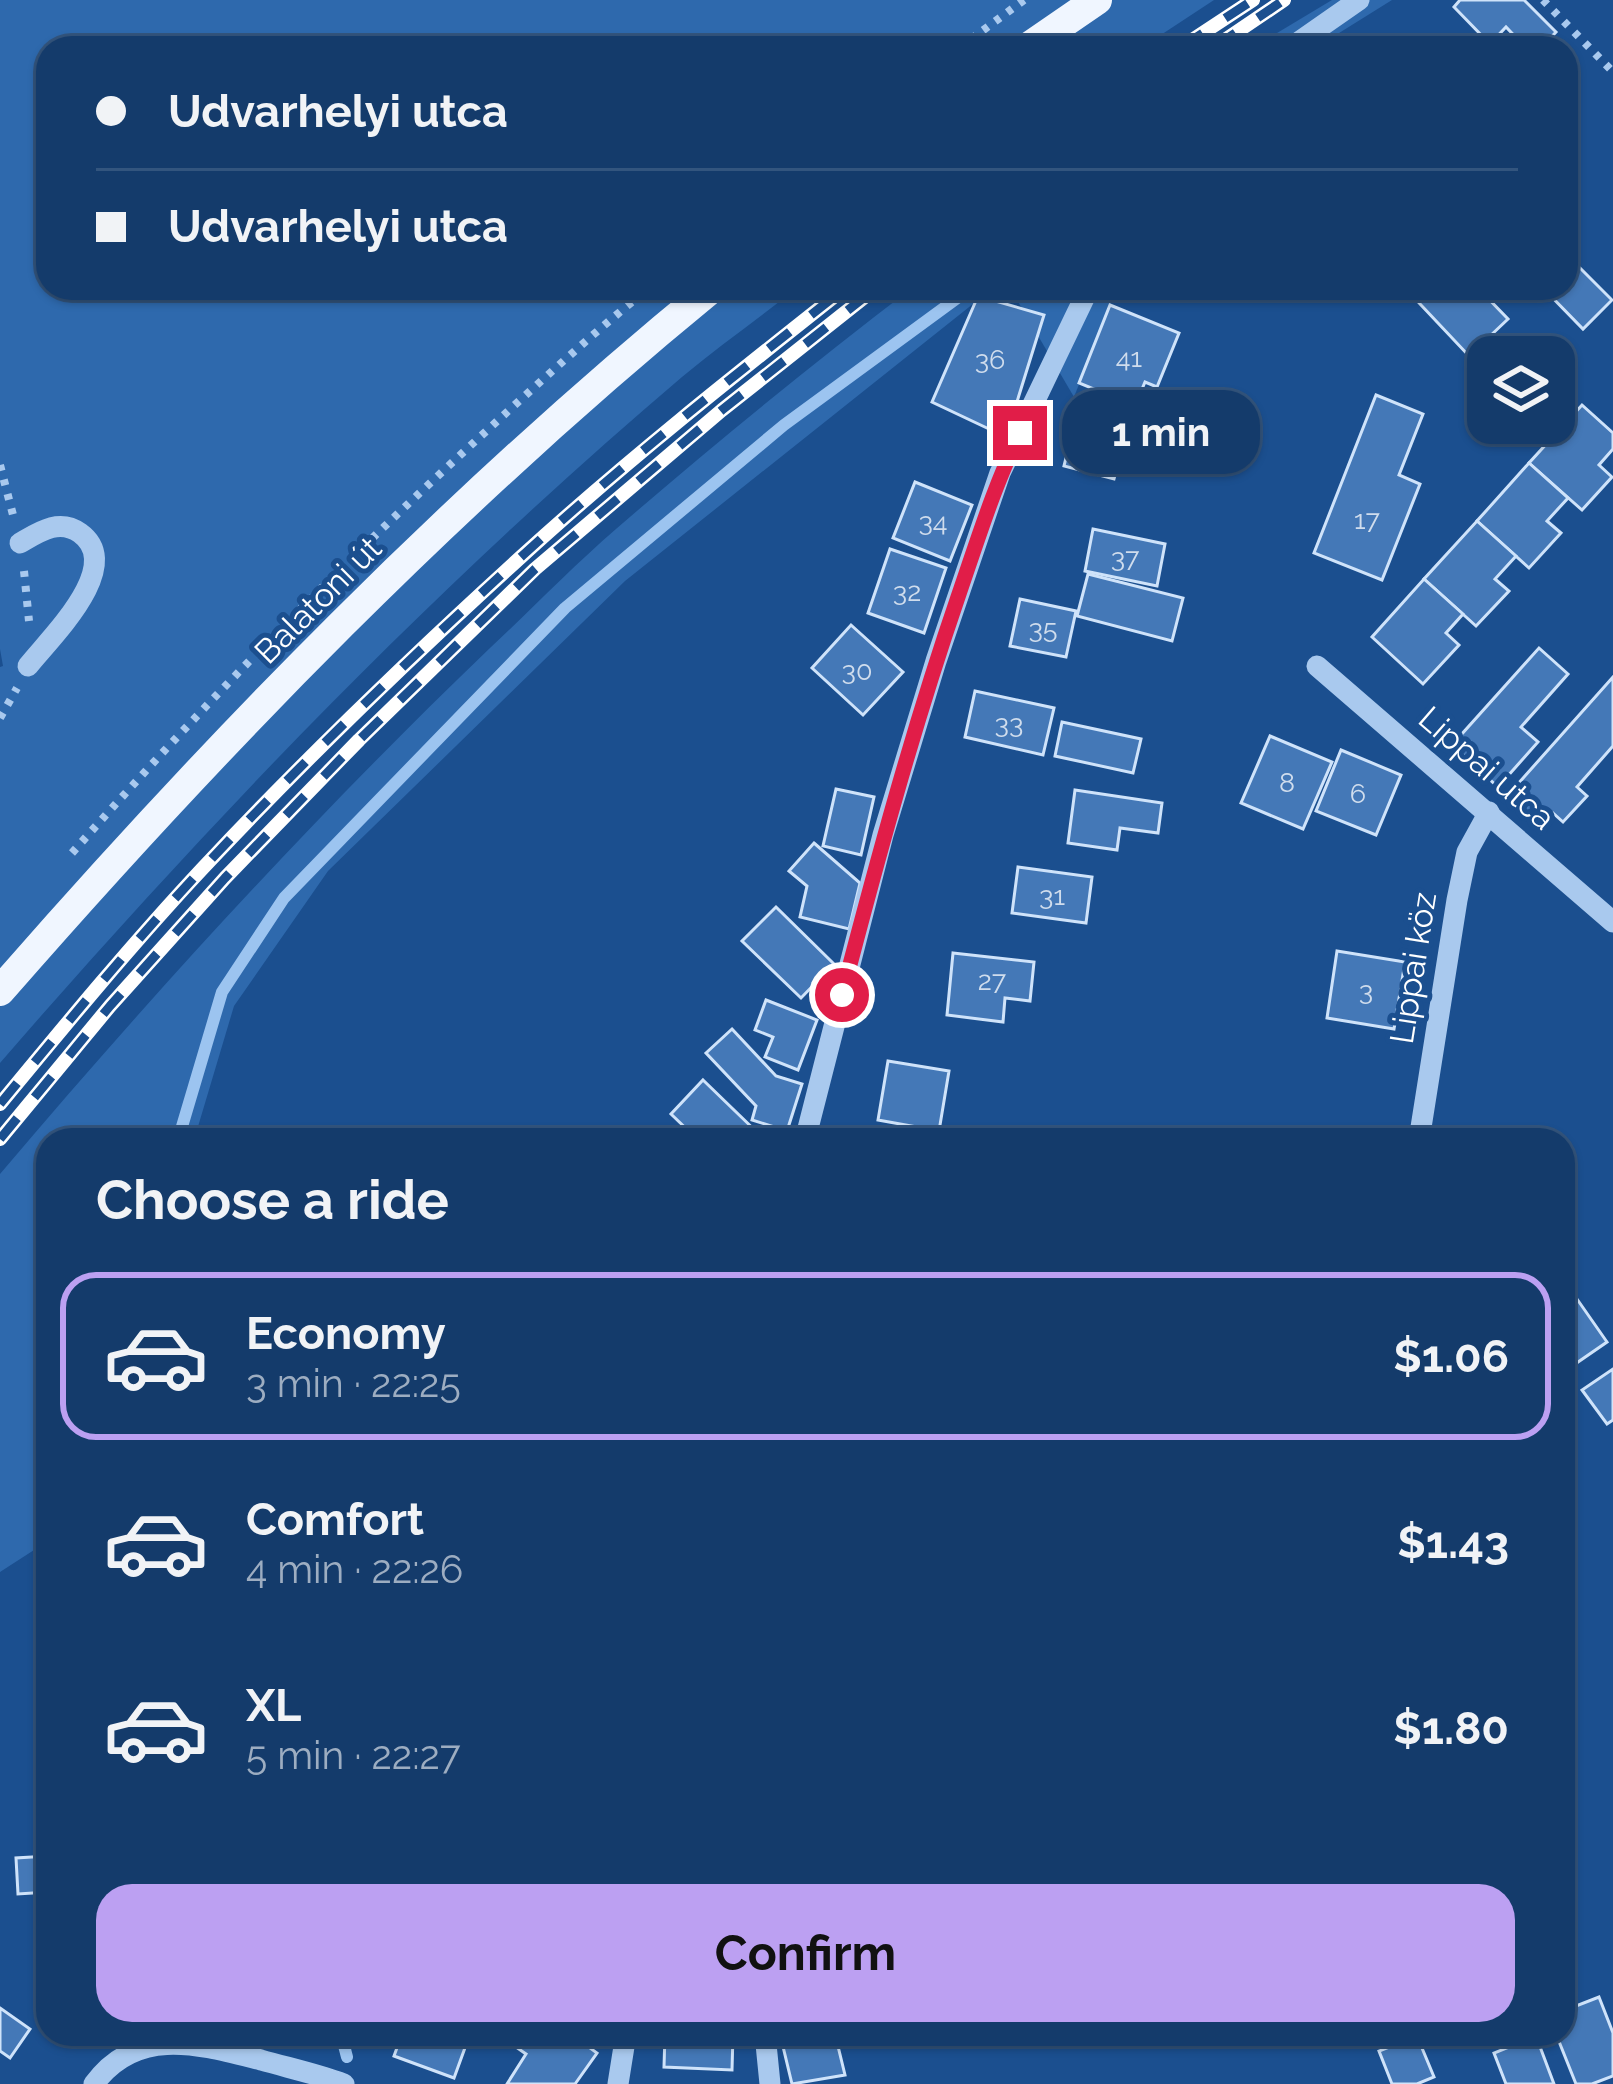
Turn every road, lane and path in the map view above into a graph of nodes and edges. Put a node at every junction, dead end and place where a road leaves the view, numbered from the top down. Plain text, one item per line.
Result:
1 (1024, 0) edge
2 (1097, 0) edge
3 (1359, 0) edge
4 (1543, 0) edge
5 (975, 36) edge
6 (1044, 36) edge
7 (1307, 36) edge
8 (1613, 72) edge
9 (698, 300) edge
10 (1083, 300) edge
11 (0, 465) edge
12 (20, 543) junction
13 (28, 665) junction
14 (1317, 666) dead end
15 (0, 718) edge
16 (1489, 812) junction
17 (1613, 922) edge
18 (0, 991) edge
19 (808, 1128) edge
20 (1421, 1128) edge
21 (154, 2046) edge
22 (203, 2046) edge
23 (624, 2046) edge
24 (766, 2046) edge
25 (94, 2084) edge
26 (344, 2084) edge
27 (618, 2084) edge
28 (770, 2084) edge

1 - 5 path
2 - 6 main road
3 - 7 street
4 - 8 path
9 - 18 main road, Balatoni út
10 - 19 street
11 - 12 path
12 - 13 path
12 - 13 street
13 - 15 path
14 - 16 street, Lippai utca
16 - 17 street, Lippai utca
16 - 20 street, Lippai köz
21 - 25 street
22 - 26 street
23 - 27 street
24 - 28 street

